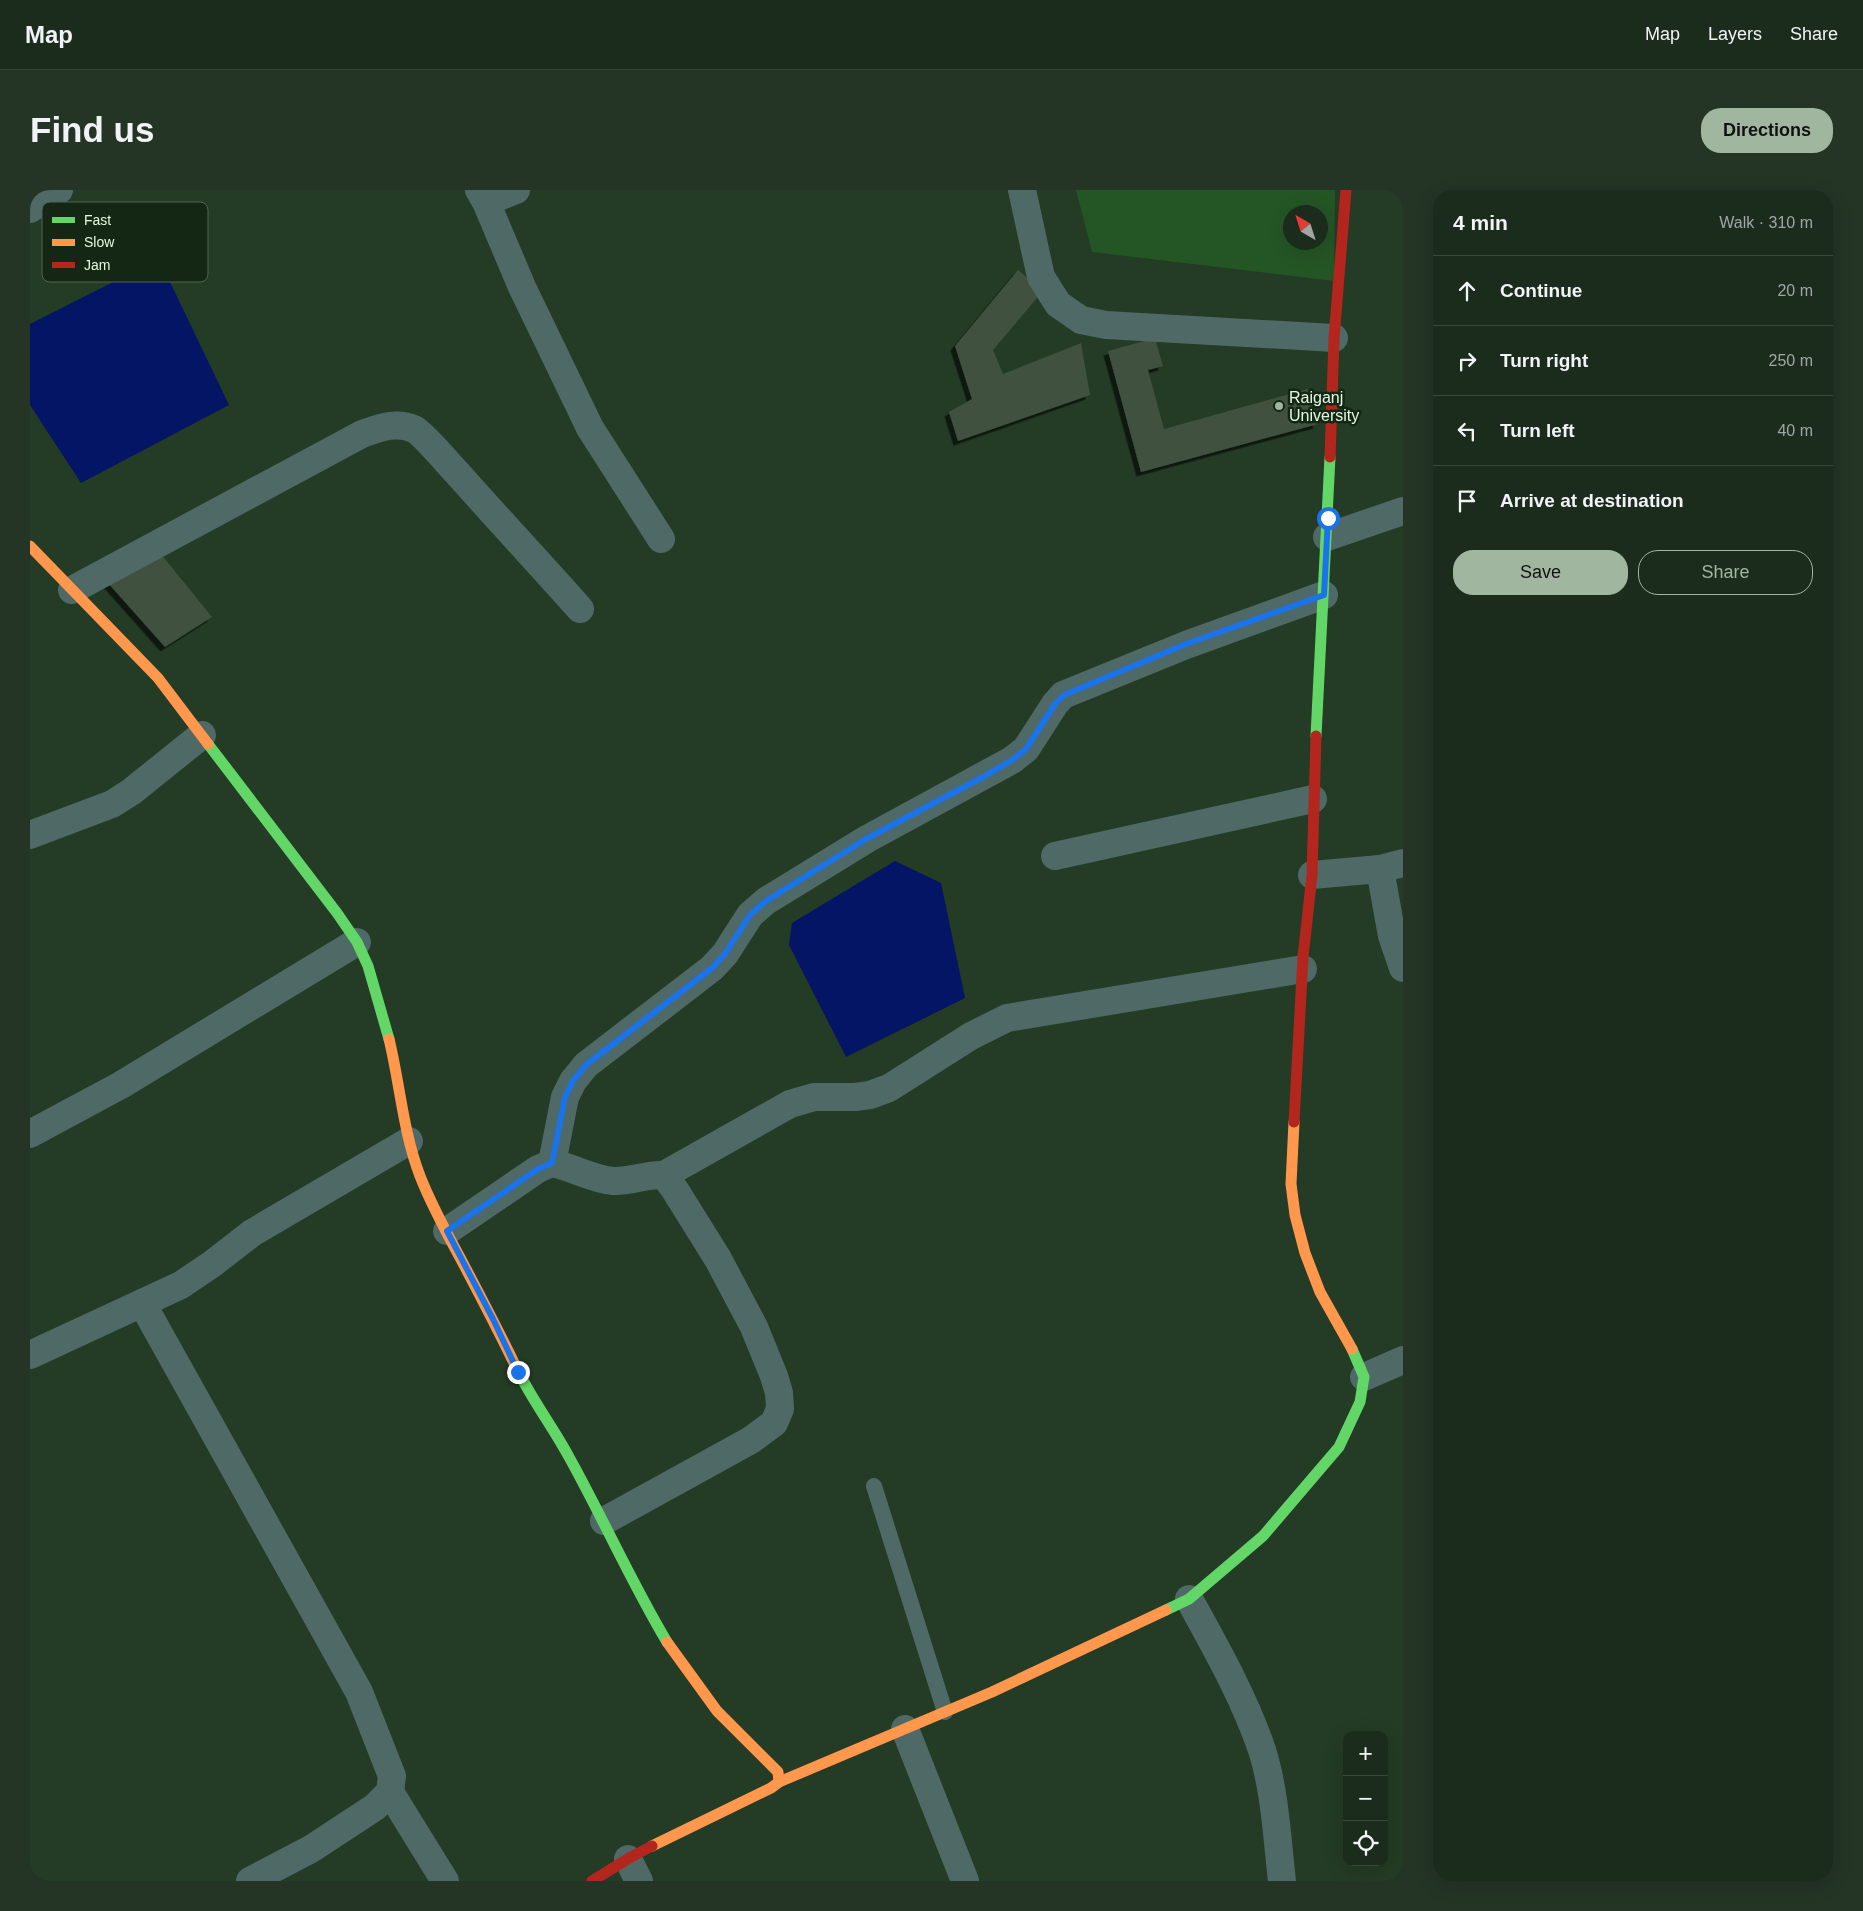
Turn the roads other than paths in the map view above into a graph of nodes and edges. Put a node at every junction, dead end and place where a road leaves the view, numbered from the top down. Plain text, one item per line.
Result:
1 (58, 190) edge
2 (516, 190) edge
3 (1022, 190) edge
4 (1346, 190) edge
5 (483, 196) edge
6 (30, 209) edge
7 (1334, 338) junction
8 (1403, 511) edge
9 (1327, 537) junction
10 (661, 540) dead end
11 (30, 546) edge
12 (72, 590) junction
13 (1324, 595) junction
14 (580, 609) dead end
15 (202, 735) junction
16 (1313, 799) junction
17 (30, 835) edge
18 (1055, 856) dead end
19 (1391, 866) edge
20 (1312, 875) junction
21 (356, 942) junction
22 (1403, 968) edge
23 (1303, 969) junction
24 (30, 1134) edge
25 (409, 1142) junction
26 (552, 1163) junction
27 (664, 1175) junction
28 (447, 1231) junction
29 (142, 1303) junction
30 (30, 1355) edge
31 (1403, 1360) edge
32 (1364, 1377) junction
33 (874, 1486) dead end
34 (604, 1520) junction
35 (1189, 1599) junction
36 (945, 1712) junction
37 (905, 1729) junction
38 (779, 1782) junction
39 (390, 1792) junction
40 (633, 1870) edge
41 (250, 1881) edge
42 (445, 1881) edge
43 (592, 1881) edge
44 (965, 1881) edge
45 (1282, 1881) edge

1 - 6 street
2 - 5 street
3 - 7 street
4 - 7 street
5 - 10 street
7 - 9 street
8 - 9 street
9 - 13 street
11 - 12 street
12 - 14 street
12 - 15 street
13 - 16 street
13 - 26 street
15 - 17 street
15 - 21 street
16 - 18 street
16 - 20 street
19 - 20 street
19 - 22 street
20 - 23 street
21 - 24 street
21 - 25 street
23 - 27 street
23 - 32 street
25 - 28 street
25 - 29 street
26 - 27 street
26 - 28 street
27 - 34 street
28 - 34 street
29 - 30 street
29 - 39 street
31 - 32 street
32 - 35 street
33 - 36 lane
34 - 38 street
35 - 36 street
35 - 45 street
36 - 37 street
37 - 38 street
37 - 44 street
38 - 40 street
39 - 41 street
39 - 42 street
40 - 43 street

